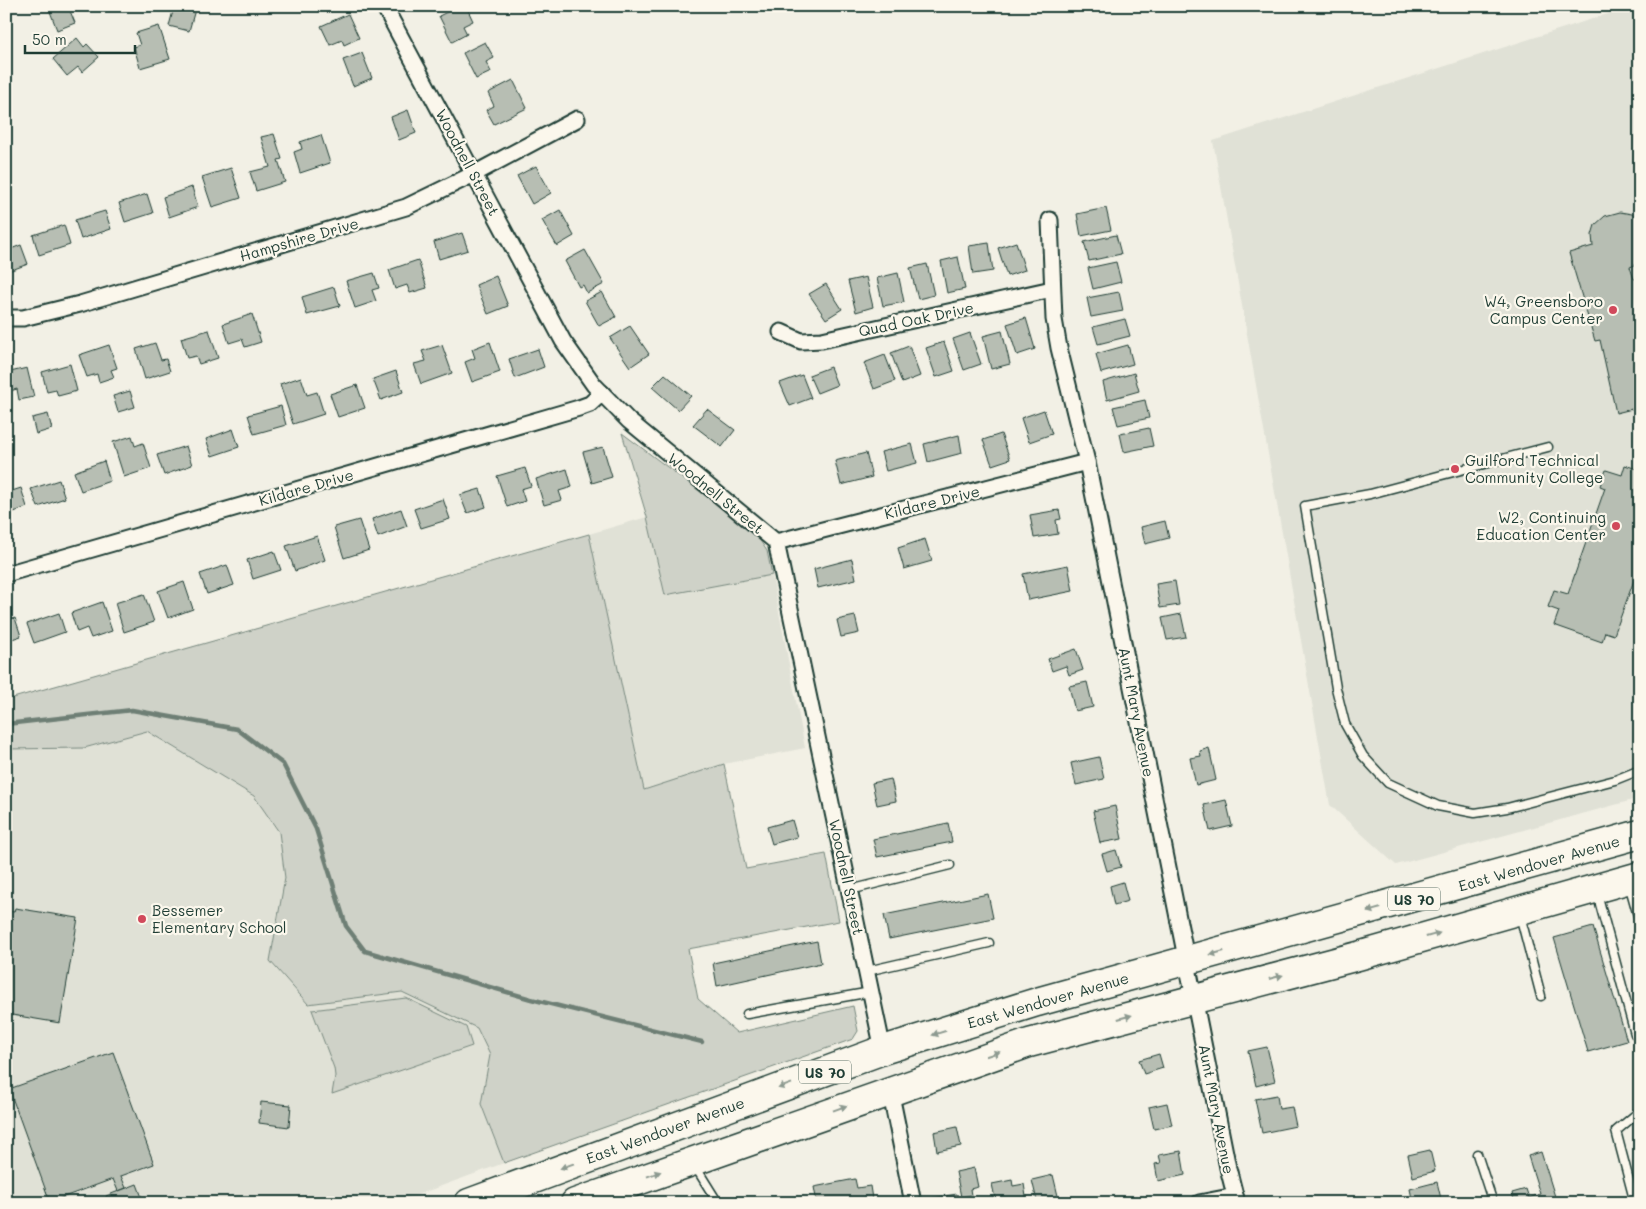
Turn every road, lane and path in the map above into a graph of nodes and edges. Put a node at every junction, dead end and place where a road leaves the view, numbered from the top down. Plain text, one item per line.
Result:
1 (384, 6) edge
2 (577, 118) dead end
3 (474, 174) junction
4 (1050, 220) dead end
5 (1052, 289) junction
6 (6, 318) edge
7 (781, 332) dead end
8 (602, 393) junction
9 (1548, 447) dead end
10 (1087, 462) junction
11 (776, 542) junction
12 (6, 574) edge
13 (1640, 770) edge
14 (1640, 834) edge
15 (950, 865) dead end
16 (1634, 878) edge
17 (1596, 889) junction
18 (850, 890) junction
19 (1519, 911) junction
20 (1639, 920) edge
21 (988, 943) dead end
22 (1187, 960) junction
23 (867, 971) junction
24 (871, 992) junction
25 (1541, 996) dead end
26 (1195, 999) junction
27 (747, 1014) dead end
28 (1635, 1034) dead end
29 (883, 1050) junction
30 (890, 1090) junction
31 (1640, 1111) edge
32 (1477, 1154) dead end
33 (691, 1161) junction
34 (626, 1194) edge
35 (1236, 1199) edge
36 (469, 1203) edge
37 (575, 1203) edge
38 (718, 1203) edge
39 (913, 1203) edge
40 (1199, 1203) edge
41 (1493, 1203) edge
42 (1634, 1203) edge

1 - 3 street, Woodnell Street
2 - 3 street, Hampshire Drive
3 - 6 street, Hampshire Drive
3 - 8 street, Woodnell Street
4 - 5 street, Aunt Mary Avenue
5 - 7 street, Quad Oak Drive
5 - 10 street, Aunt Mary Avenue
8 - 11 street, Woodnell Street
8 - 12 street, Kildare Drive
9 - 13 lane
10 - 11 street, Kildare Drive
10 - 22 street, Aunt Mary Avenue
11 - 18 street, Woodnell Street
14 -> 22 highway, East Wendover Avenue / US 70
15 - 18 lane
16 - 17 highway, US 70
16 - 20 lane
17 - 19 highway, US 70
17 - 28 lane
18 - 23 street, Woodnell Street
19 - 25 lane
26 -> 19 highway, US 70
21 - 23 lane
22 - 26 street, Aunt Mary Avenue
22 -> 29 highway, East Wendover Avenue / US 70
23 - 24 street, Woodnell Street
24 - 27 lane
24 - 29 street, Woodnell Street
30 -> 26 highway, US 70
26 - 35 street, Aunt Mary Avenue
29 -> 36 highway, East Wendover Avenue / US 70
33 -> 30 highway, US 70
30 - 39 street
31 - 42 lane
32 - 41 lane
34 -> 33 highway, US 70
33 - 38 lane
34 - 37 highway, US 70
35 - 40 street

